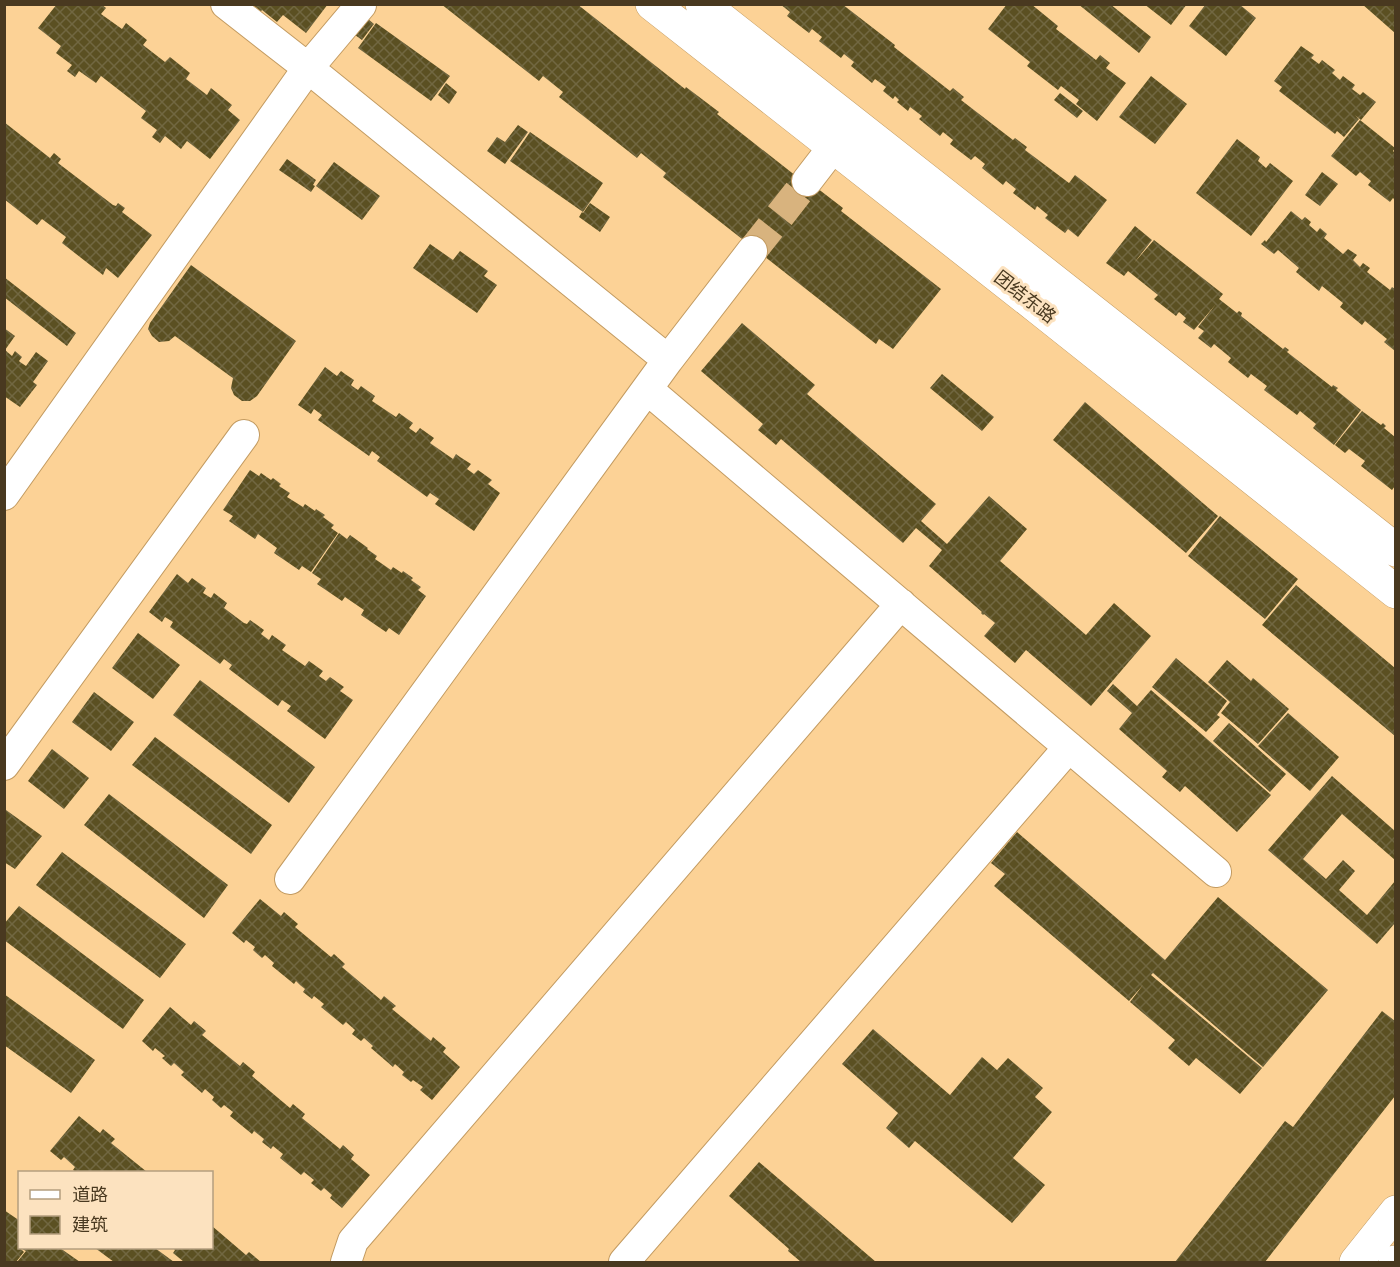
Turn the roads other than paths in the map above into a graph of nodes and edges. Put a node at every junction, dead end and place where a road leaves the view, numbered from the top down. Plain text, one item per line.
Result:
1 (226, 4) edge
2 (652, 4) edge
3 (702, 4) edge
4 (361, 5) edge
5 (308, 68) junction
6 (834, 146) junction
7 (807, 181) tunnel mouth
8 (752, 251) tunnel mouth
9 (668, 360) junction
10 (647, 389) junction
11 (243, 435) dead end
12 (4, 495) edge
13 (1395, 550) edge
14 (1395, 591) edge
15 (901, 604) junction
16 (1069, 747) junction
17 (4, 765) edge
18 (1216, 872) dead end
19 (290, 879) dead end
20 (1395, 1212) edge
21 (346, 1263) edge
22 (624, 1263) edge
23 (1356, 1263) edge

1 - 5 street
2 - 6 street, 团结东路
3 - 13 street
4 - 5 street
5 - 9 street
5 - 12 street
6 - 7 street
6 - 14 street, 团结东路
8 - 9 street
9 - 10 street
10 - 15 street
10 - 19 street
11 - 17 street
15 - 16 street
15 - 21 street
16 - 18 street
16 - 22 street
20 - 23 street

